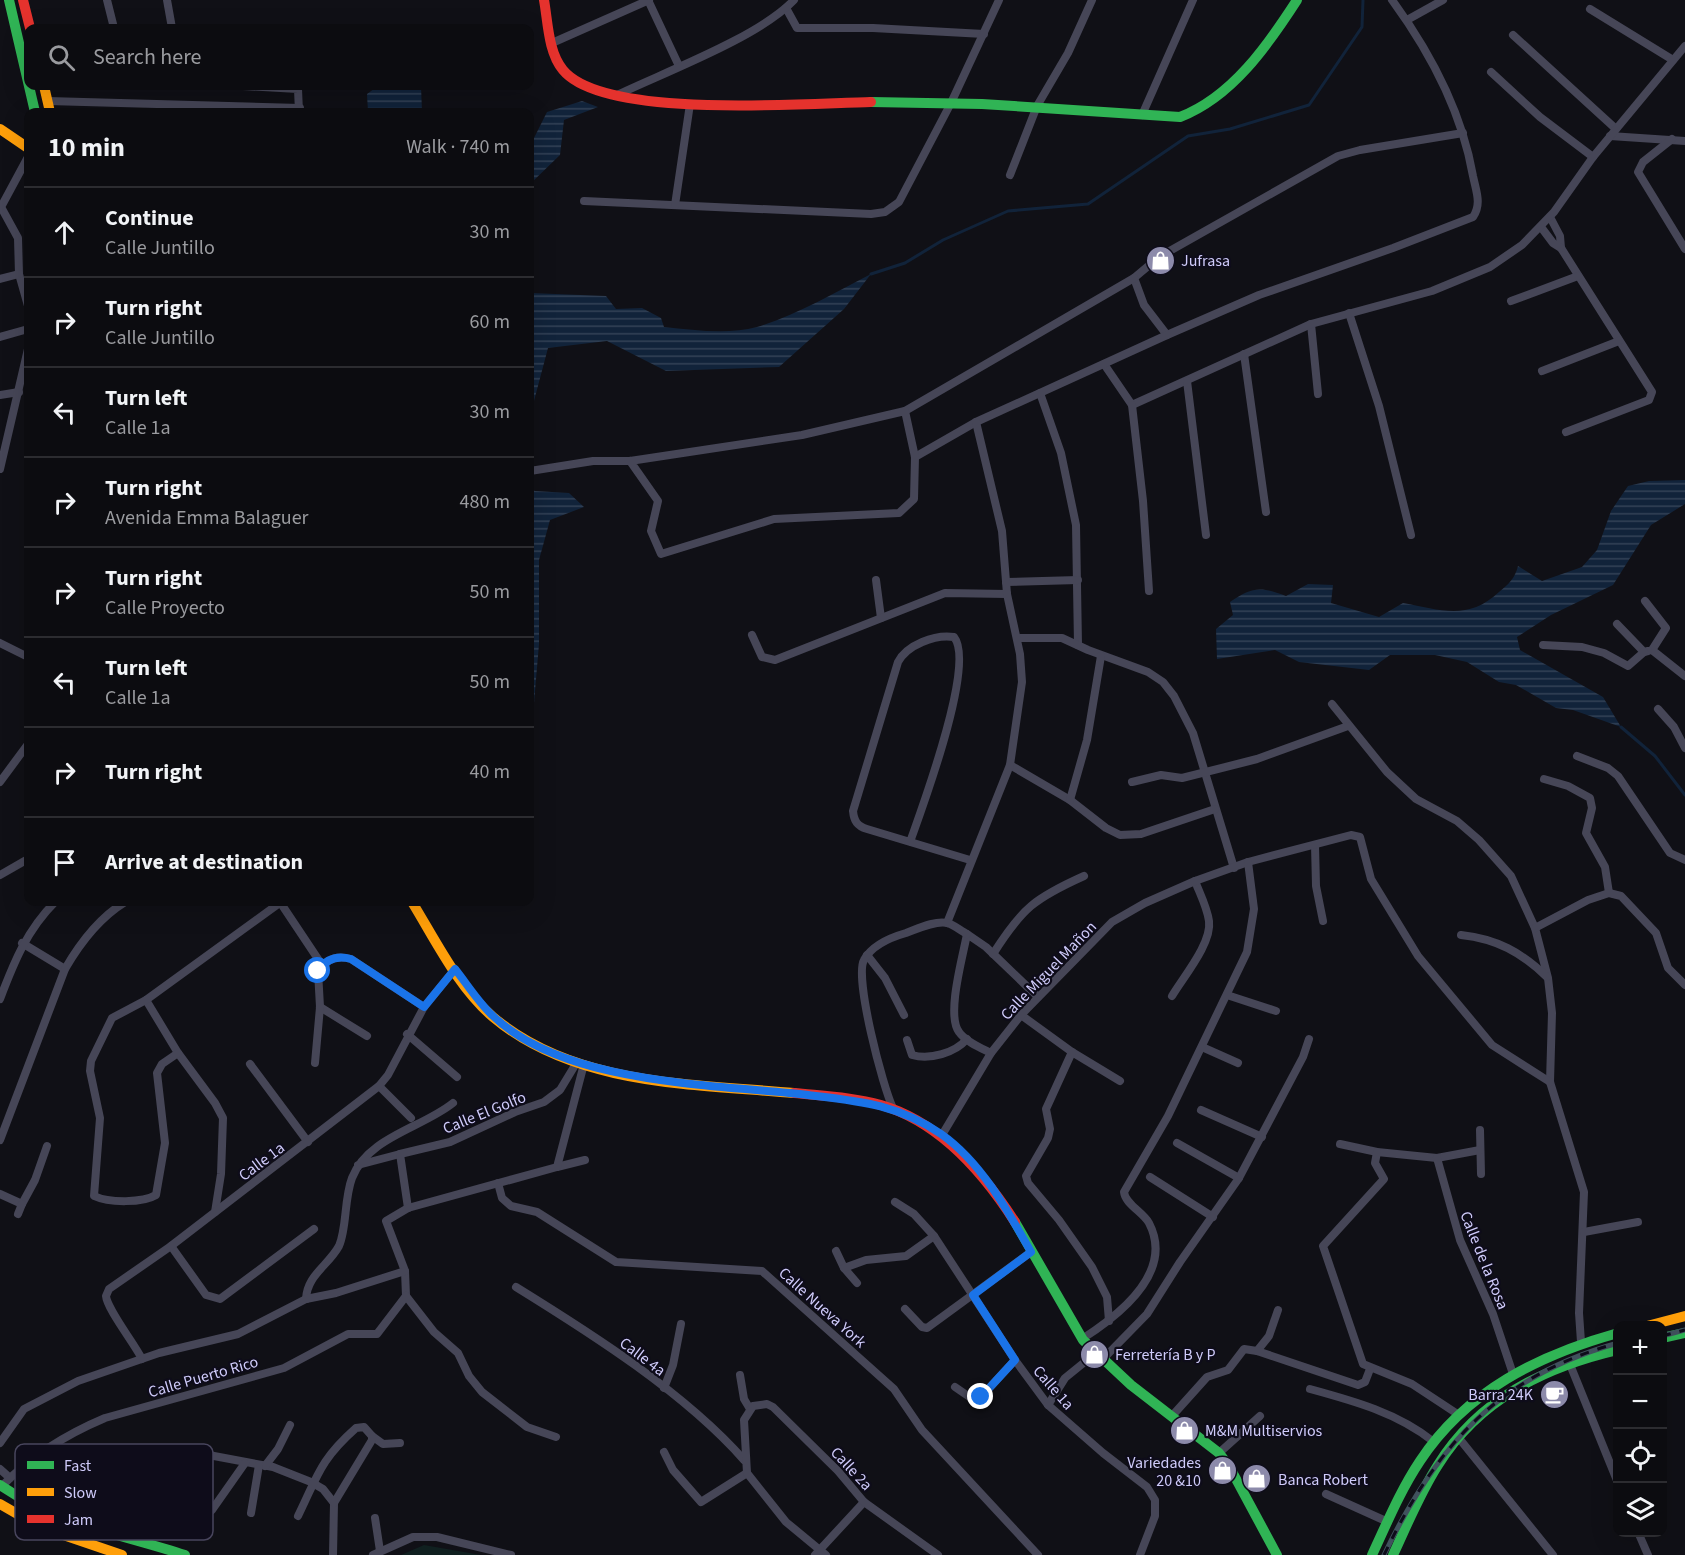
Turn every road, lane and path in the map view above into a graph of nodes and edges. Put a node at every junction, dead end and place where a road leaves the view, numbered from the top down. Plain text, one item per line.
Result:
1 (9, 0) edge
2 (23, 0) edge
3 (107, 0) edge
4 (167, 0) edge
5 (544, 0) edge
6 (649, 0) edge
7 (795, 0) edge
8 (999, 0) edge
9 (1092, 0) edge
10 (1193, 0) edge
11 (1297, 0) edge
12 (1392, 0) edge
13 (1443, 0) edge
14 (786, 8) junction
15 (1590, 9) dead end
16 (1407, 20) junction
17 (29, 24) edge
18 (113, 24) edge
19 (171, 24) edge
20 (984, 34) junction
21 (1512, 35) dead end
22 (552, 43) junction
23 (1685, 46) edge
24 (1673, 60) junction
25 (24, 65) edge
26 (679, 66) junction
27 (1491, 72) dead end
28 (30, 90) edge
29 (45, 90) edge
30 (298, 90) edge
31 (616, 95) junction
32 (951, 103) junction
33 (690, 104) junction
34 (1037, 106) junction
35 (49, 107) edge
36 (34, 108) edge
37 (172, 108) edge
38 (300, 108) edge
39 (1142, 115) junction
40 (0, 129) edge
41 (1617, 129) junction
42 (1462, 133) junction
43 (1610, 136) junction
44 (1672, 139) junction
45 (1684, 142) edge
46 (24, 145) edge
47 (1593, 157) junction
48 (24, 164) edge
49 (1010, 175) dead end
50 (584, 201) dead end
51 (675, 205) junction
52 (1, 207) edge
53 (1550, 218) junction
54 (1541, 227) junction
55 (1561, 248) junction
56 (1685, 249) edge
57 (19, 274) junction
58 (1578, 276) junction
59 (1134, 278) junction
60 (0, 279) edge
61 (24, 292) edge
62 (1511, 302) dead end
63 (1349, 313) junction
64 (1311, 324) junction
65 (24, 330) edge
66 (1167, 335) junction
67 (0, 337) edge
68 (1619, 341) junction
69 (1244, 354) junction
70 (1104, 364) junction
71 (24, 368) edge
72 (1542, 371) dead end
73 (1187, 381) junction
74 (19, 392) junction
75 (1040, 393) junction
76 (1318, 394) dead end
77 (0, 395) edge
78 (1132, 405) junction
79 (905, 411) junction
80 (976, 422) junction
81 (1566, 432) dead end
82 (915, 457) junction
83 (630, 461) junction
84 (0, 469) edge
85 (534, 470) edge
86 (1266, 512) dead end
87 (1206, 535) dead end
88 (1411, 535) dead end
89 (876, 580) dead end
90 (1078, 580) junction
91 (1006, 582) junction
92 (1149, 591) dead end
93 (1007, 594) junction
94 (1645, 601) dead end
95 (881, 618) junction
96 (1617, 624) dead end
97 (752, 635) dead end
98 (1017, 638) junction
99 (0, 643) edge
100 (1078, 645) junction
101 (1543, 645) dead end
102 (1648, 651) junction
103 (24, 655) edge
104 (1101, 656) junction
105 (1685, 676) edge
106 (1332, 704) dead end
107 (1658, 709) dead end
108 (1348, 726) junction
109 (1685, 748) edge
110 (24, 749) edge
111 (1577, 756) dead end
112 (1010, 765) junction
113 (1204, 771) junction
114 (1544, 779) dead end
115 (0, 782) edge
116 (1132, 782) dead end
117 (1070, 800) junction
118 (1215, 809) junction
119 (910, 842) junction
120 (1315, 844) junction
121 (970, 860) junction
122 (1685, 860) edge
123 (24, 861) edge
124 (1248, 862) junction
125 (1234, 868) junction
126 (0, 876) edge
127 (1084, 876) dead end
128 (1195, 881) junction
129 (1609, 893) junction
130 (51, 906) edge
131 (118, 906) edge
132 (275, 906) edge
133 (284, 906) edge
134 (415, 906) edge
135 (1323, 921) dead end
136 (947, 923) junction
137 (1535, 928) junction
138 (967, 934) junction
139 (1461, 935) dead end
140 (22, 943) junction
141 (993, 954) junction
142 (867, 956) junction
143 (322, 965) junction
144 (65, 969) junction
145 (455, 969) junction
146 (1548, 978) junction
147 (1685, 985) edge
148 (1227, 995) junction
149 (1172, 996) dead end
150 (1038, 997) junction
151 (0, 999) edge
152 (146, 1000) junction
153 (320, 1007) junction
154 (424, 1007) junction
155 (1276, 1011) dead end
156 (904, 1015) dead end
157 (1021, 1015) junction
158 (407, 1034) junction
159 (367, 1036) dead end
160 (967, 1039) junction
161 (907, 1040) dead end
162 (1309, 1040) dead end
163 (1202, 1047) junction
164 (1072, 1052) junction
165 (178, 1053) junction
166 (991, 1053) junction
167 (315, 1063) dead end
168 (580, 1063) junction
169 (1239, 1063) dead end
170 (250, 1064) dead end
171 (457, 1077) dead end
172 (1120, 1081) dead end
173 (1550, 1082) junction
174 (380, 1086) junction
175 (453, 1103) dead end
176 (893, 1108) junction
177 (1201, 1110) dead end
178 (411, 1118) dead end
179 (2, 1126) edge
180 (1480, 1130) dead end
181 (942, 1135) junction
182 (1263, 1137) junction
183 (0, 1140) edge
184 (308, 1142) junction
185 (1177, 1143) dead end
186 (1340, 1144) dead end
187 (47, 1146) dead end
188 (1480, 1150) junction
189 (1377, 1152) junction
190 (400, 1154) junction
191 (1437, 1158) junction
192 (585, 1160) dead end
193 (358, 1165) junction
194 (557, 1167) junction
195 (1481, 1174) dead end
196 (1150, 1177) dead end
197 (1239, 1178) junction
198 (498, 1183) junction
199 (0, 1194) edge
200 (895, 1202) dead end
201 (22, 1204) junction
202 (408, 1208) junction
203 (215, 1212) junction
204 (18, 1214) dead end
205 (1213, 1217) junction
206 (1638, 1221) dead end
207 (314, 1229) dead end
208 (1584, 1232) junction
209 (934, 1236) junction
210 (171, 1246) junction
211 (836, 1251) dead end
212 (1031, 1252) junction
213 (844, 1268) junction
214 (405, 1271) junction
215 (857, 1282) dead end
216 (516, 1287) dead end
217 (973, 1295) junction
218 (406, 1296) junction
219 (306, 1299) junction
220 (905, 1309) dead end
221 (1278, 1310) dead end
222 (1685, 1316) edge
223 (1109, 1321) junction
224 (1666, 1321) edge
225 (681, 1324) dead end
226 (1685, 1333) edge
227 (1613, 1334) edge
228 (1667, 1337) edge
229 (1082, 1339) junction
230 (1581, 1342) junction
231 (1257, 1351) junction
232 (1613, 1351) edge
233 (1100, 1355) junction
234 (142, 1359) junction
235 (1015, 1360) junction
236 (1569, 1362) junction
237 (1370, 1369) junction
238 (1512, 1371) junction
239 (740, 1375) dead end
240 (955, 1387) dead end
241 (664, 1388) junction
242 (1310, 1389) dead end
243 (1048, 1405) junction
244 (750, 1408) junction
245 (1172, 1416) junction
246 (1260, 1416) dead end
247 (1459, 1416) junction
248 (290, 1425) dead end
249 (372, 1436) junction
250 (556, 1437) dead end
251 (1458, 1437) junction
252 (1434, 1442) junction
253 (0, 1443) edge
254 (400, 1443) dead end
255 (55, 1444) edge
256 (664, 1452) dead end
257 (1219, 1453) junction
258 (213, 1455) edge
259 (744, 1460) junction
260 (245, 1463) junction
261 (262, 1465) junction
262 (0, 1469) edge
263 (1613, 1472) edge
264 (747, 1473) junction
265 (311, 1482) junction
266 (4, 1483) edge
267 (1326, 1494) dead end
268 (864, 1502) junction
269 (334, 1503) junction
270 (0, 1504) edge
271 (213, 1509) edge
272 (15, 1513) edge
273 (251, 1514) dead end
274 (298, 1516) dead end
275 (375, 1518) dead end
276 (1388, 1522) junction
277 (1640, 1537) edge
278 (78, 1540) edge
279 (144, 1540) edge
280 (376, 1553) edge
281 (820, 1553) edge
282 (122, 1555) edge
283 (185, 1555) edge
284 (333, 1555) edge
285 (511, 1555) edge
286 (938, 1555) edge
287 (1038, 1555) edge
288 (1140, 1555) edge
289 (1277, 1555) edge
290 (1372, 1555) edge
291 (1393, 1555) edge
292 (1553, 1555) edge
293 (1648, 1555) edge

1 - 25 street
2 - 17 street
3 - 18 street
4 - 19 street
5 - 22 street
6 - 22 street
6 - 26 street
7 - 14 street
8 - 20 street
9 - 34 street
10 - 39 street
11 - 39 street
12 - 16 street
13 - 16 street
14 - 20 street
14 - 26 street
15 - 24 street
16 - 42 street
20 - 32 street
21 - 41 street
22 - 31 street
23 - 24 street
24 - 41 street
26 - 31 street
27 - 47 street
28 - 36 street
29 - 35 street
30 - 38 street
31 - 33 street
32 - 33 street
32 - 34 street
32 - 51 street
33 - 51 street
34 - 39 street
34 - 49 street
35 - 37 street
40 - 46 street
41 - 43 street
42 - 59 street
42 - 66 street
43 - 44 street
43 - 47 street
44 - 45 street
44 - 56 street
47 - 53 street
48 - 52 street
50 - 51 street
52 - 57 street
53 - 54 street
53 - 55 street
54 - 55 street
54 - 63 street
55 - 58 street
57 - 60 street
57 - 61 street
58 - 62 street
58 - 68 street
59 - 66 street
59 - 79 street
63 - 64 street
63 - 88 street
64 - 69 street
64 - 76 street
65 - 67 street
66 - 70 street
68 - 72 street
68 - 81 street
69 - 73 street
69 - 86 street
70 - 75 street
70 - 78 street
71 - 74 street
73 - 78 street
73 - 87 street
74 - 77 street
74 - 84 street
75 - 80 street
75 - 90 street
78 - 92 street
79 - 82 street
79 - 83 street
80 - 82 street
80 - 91 street
82 - 83 street
83 - 85 street
89 - 95 street
90 - 91 street
90 - 100 street
91 - 93 street
93 - 95 street
93 - 98 street
94 - 102 street
95 - 97 street
96 - 102 street
98 - 100 street
98 - 112 street
99 - 103 street
100 - 104 street
101 - 102 street
102 - 105 street
104 - 113 street
104 - 117 street
106 - 108 street
107 - 109 street
108 - 113 street
108 - 137 street
110 - 115 street
111 - 122 street
112 - 117 street
112 - 121 street
113 - 116 street
113 - 118 street
114 - 129 street
117 - 118 street
118 - 125 street
119 - 119 street
119 - 121 street
120 - 124 street, Calle Miguel Mañon
120 - 135 street
120 - 173 street, Calle Miguel Mañon
121 - 136 street
123 - 126 street
124 - 125 street, Calle Miguel Mañon
124 - 148 street
125 - 128 street, Calle Miguel Mañon
127 - 141 street
128 - 149 street
128 - 150 street, Calle Miguel Mañon
129 - 137 street
129 - 147 street
130 - 140 street
131 - 144 street
132 - 152 street
133 - 143 street
134 - 145 street
136 - 138 street
136 - 142 street
137 - 146 street
138 - 141 street
138 - 160 street
139 - 146 street
140 - 144 street
140 - 151 street
141 - 150 street
142 - 156 street
142 - 176 street
143 - 153 street
143 - 154 street
144 - 179 street
145 - 154 street, Calle 1a
145 - 168 street
146 - 173 street
148 - 155 street
148 - 163 street
150 - 157 street, Calle Miguel Mañon
152 - 165 street
152 - 165 street
153 - 159 street
153 - 167 street
154 - 158 street, Calle 1a
157 - 164 street
157 - 166 street, Calle Miguel Mañon
158 - 171 street
158 - 174 street, Calle 1a
160 - 161 street
160 - 166 street
162 - 182 street
163 - 169 street
163 - 223 street
164 - 172 street
164 - 223 street
165 - 203 street
166 - 181 street, Calle Miguel Mañon
168 - 176 street
168 - 190 street, Calle El Golfo
168 - 194 street
170 - 184 street
173 - 208 street
174 - 178 street
174 - 184 street, Calle 1a
175 - 193 street
176 - 181 street
177 - 182 street
179 - 183 street
180 - 188 street
181 - 212 street
182 - 197 street
184 - 203 street, Calle 1a
185 - 197 street
186 - 189 street
187 - 201 street
188 - 191 street
188 - 195 street
189 - 191 street
189 - 237 street
190 - 193 street, Calle El Golfo
190 - 202 street
191 - 238 street, Calle de la Rosa
192 - 194 street
193 - 219 street
194 - 198 street
196 - 205 street
197 - 205 street
198 - 202 street
198 - 287 street, Calle Nueva York
199 - 201 street
200 - 209 street, Calle 1a
201 - 204 street
202 - 214 street
203 - 210 street, Calle 1a
205 - 233 street
206 - 208 street
207 - 210 street
208 - 230 street
209 - 213 street
209 - 217 street, Calle 1a
210 - 234 street, Calle 1a
211 - 213 street
212 - 217 street
212 - 229 street
213 - 215 street
214 - 218 street
214 - 219 street
216 - 241 street, Calle 4a
217 - 220 street
217 - 235 street, Calle 1a
218 - 250 street
218 - 255 street, Calle Puerto Rico
219 - 234 street
221 - 231 street
222 - 224 street
223 - 229 street
225 - 241 street
226 - 228 street
227 - 230 street
229 - 233 street
230 - 238 street
231 - 237 street
231 - 245 street
232 - 236 street
233 - 243 street
233 - 245 street
234 - 253 street
235 - 240 street
235 - 243 street, Calle 1a
236 - 251 street
236 - 263 street
237 - 247 street
238 - 247 street
239 - 244 street
241 - 259 street, Calle 4a
242 - 252 street
243 - 288 street, Calle 1a
244 - 259 street
244 - 268 street, Calle 2a
245 - 257 street
246 - 257 street
247 - 252 street
248 - 261 street
249 - 254 street
249 - 265 street
249 - 269 street
251 - 291 street
251 - 292 street
252 - 276 street
256 - 264 street
257 - 289 street
258 - 260 street
259 - 264 street
260 - 261 street
260 - 271 street
261 - 265 street
261 - 273 street
262 - 266 street
264 - 281 street
265 - 269 street
265 - 274 street
267 - 276 street
268 - 281 street
268 - 286 street, Calle 2a
269 - 284 street
270 - 272 street
275 - 280 street
276 - 290 street
277 - 293 street
278 - 282 street
279 - 283 street
280 - 285 street

